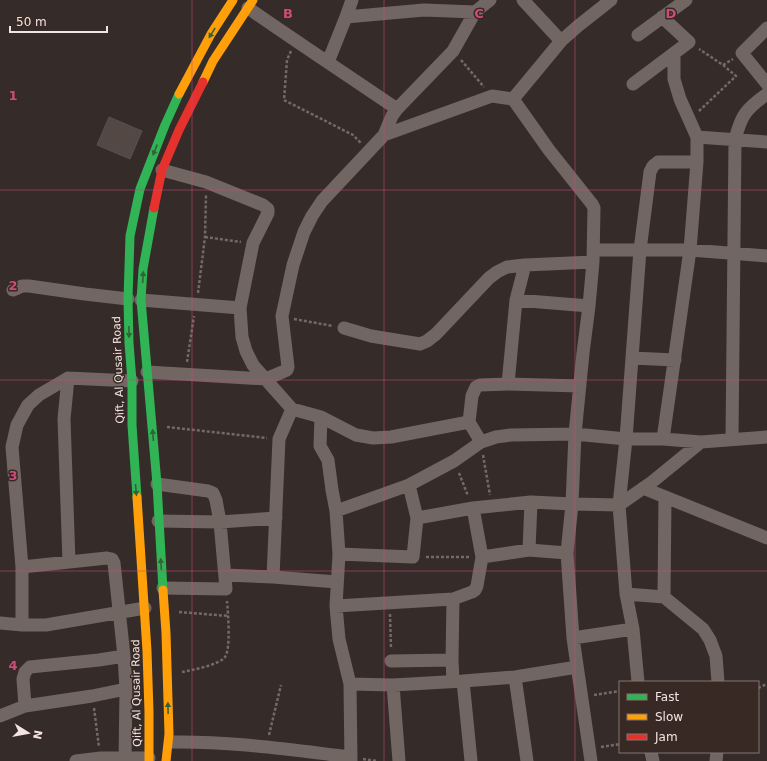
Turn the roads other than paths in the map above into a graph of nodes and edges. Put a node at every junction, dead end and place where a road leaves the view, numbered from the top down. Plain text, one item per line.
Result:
1 (232, 0) edge
2 (352, 0) edge
3 (490, 0) edge
4 (523, 0) edge
5 (611, 0) edge
6 (686, 0) edge
7 (250, 4) edge
8 (425, 5) edge
9 (475, 12) junction
10 (346, 17) junction
11 (662, 17) junction
12 (767, 28) edge
13 (638, 35) dead end
14 (561, 41) junction
15 (674, 53) junction
16 (328, 62) junction
17 (633, 84) dead end
18 (767, 84) edge
19 (767, 94) edge
20 (513, 99) junction
21 (396, 109) junction
22 (384, 136) junction
23 (697, 137) junction
24 (735, 140) junction
25 (767, 142) edge
26 (697, 162) junction
27 (162, 170) junction
28 (640, 250) junction
29 (690, 250) junction
30 (734, 254) junction
31 (593, 256) junction
32 (767, 256) edge
33 (525, 265) junction
34 (13, 290) dead end
35 (128, 299) junction
36 (141, 300) junction
37 (516, 300) junction
38 (589, 306) junction
39 (240, 308) junction
40 (344, 328) road end
41 (632, 358) junction
42 (675, 360) junction
43 (147, 372) junction
44 (68, 378) junction
45 (266, 379) junction
46 (132, 380) junction
47 (508, 384) junction
48 (580, 386) junction
49 (292, 409) junction
50 (321, 416) junction
51 (469, 422) junction
52 (575, 434) junction
53 (767, 437) edge
54 (626, 438) junction
55 (663, 438) junction
56 (732, 439) junction
57 (481, 442) junction
58 (701, 442) junction
59 (157, 484) junction
60 (409, 485) junction
61 (643, 488) junction
62 (665, 497) junction
63 (531, 502) junction
64 (572, 504) junction
65 (619, 505) junction
66 (473, 508) junction
67 (336, 511) junction
68 (276, 518) junction
69 (417, 518) junction
70 (158, 521) junction
71 (220, 522) junction
72 (767, 538) edge
73 (529, 550) junction
74 (567, 553) junction
75 (340, 554) junction
76 (482, 557) junction
77 (69, 562) junction
78 (22, 567) junction
79 (225, 575) junction
80 (273, 577) junction
81 (337, 582) junction
82 (163, 588) junction
83 (626, 594) junction
84 (664, 597) junction
85 (453, 598) junction
86 (336, 606) junction
87 (145, 608) junction
88 (119, 612) junction
89 (0, 623) edge
90 (22, 625) junction
91 (633, 629) junction
92 (573, 638) junction
93 (124, 656) junction
94 (452, 660) junction
95 (391, 661) road end
96 (577, 667) junction
97 (515, 677) junction
98 (458, 681) junction
99 (638, 681) edge
100 (718, 681) edge
101 (350, 684) junction
102 (393, 685) junction
103 (126, 689) junction
104 (25, 706) junction
105 (0, 716) edge
106 (170, 738) junction
107 (590, 755) edge
108 (351, 759) edge
109 (125, 760) edge
110 (149, 760) edge
111 (76, 761) edge
112 (166, 761) edge
113 (175, 761) edge
114 (399, 761) edge
115 (466, 761) edge
116 (527, 761) edge

1 -> 35 main road, Qift, Al Qusair Road
2 - 10 street
3 - 9 street
4 - 14 street
5 - 14 street
6 - 11 street
7 - 16 street
7 - 27 main road
8 - 9 street
8 - 10 street
9 - 21 street
10 - 16 street
11 - 13 street
11 - 15 street
12 - 18 street
14 - 20 street
15 - 17 street
15 - 23 street
16 - 21 street
19 - 24 street
20 - 22 street
20 - 31 street
21 - 22 street
22 - 45 street
23 - 24 street
23 - 26 street
24 - 25 street
24 - 30 street
26 - 28 street
26 - 29 street
36 -> 27 main road
27 - 39 street
28 - 29 street
28 - 31 street
28 - 41 street
29 - 30 street
29 - 42 street
30 - 32 street
30 - 56 street
31 - 33 street
31 - 38 street
33 - 37 street
33 - 40 street
34 - 35 street
35 -> 46 main road, Qift, Al Qusair Road
36 - 39 street
36 - 43 main road
37 - 38 street
37 - 47 street
38 - 48 street
39 - 45 street
41 - 42 street
41 - 54 street
42 - 55 street
43 - 45 street
59 -> 43 main road
44 - 46 street
44 - 77 street
44 - 78 street
45 - 49 street
46 -> 87 main road, Qift, Al Qusair Road
47 - 48 street
47 - 51 street
48 - 52 street
49 - 50 street
49 - 68 street
50 - 51 street
50 - 67 street
51 - 57 street
52 - 54 street
52 - 57 street
52 - 64 street
53 - 56 street
54 - 55 street
54 - 65 street
55 - 58 street
56 - 58 street
57 - 60 street
58 - 61 street
59 - 70 main road
59 - 71 street
60 - 67 street
60 - 69 street
61 - 62 street
61 - 65 street
62 - 72 street
62 - 84 street
63 - 64 street
63 - 66 street
63 - 73 street
64 - 65 street
64 - 74 street
65 - 83 street
66 - 69 street
66 - 76 street
67 - 75 street
68 - 71 street
68 - 80 street
69 - 75 street
70 - 71 street
82 -> 70 main road
71 - 79 street
73 - 74 street
73 - 76 street
74 - 92 street
75 - 81 street
76 - 85 street
77 - 78 street
77 - 88 street
78 - 90 street
79 - 80 street
79 - 82 street
80 - 81 street
81 - 86 street
106 -> 82 main road
83 - 84 street
83 - 91 street
84 - 100 street
85 - 86 street
85 - 94 street
86 - 101 street
87 - 88 street
87 - 110 main road, Qift, Al Qusair Road
88 - 90 street
88 - 93 street
89 - 90 street
91 - 92 street
91 - 99 street
92 - 96 street
93 - 103 street
93 - 104 street
94 - 95 street
94 - 98 street
96 - 97 street
96 - 107 street
97 - 98 street
97 - 116 street
98 - 102 street
98 - 115 street
101 - 102 street
101 - 108 street
102 - 114 street
103 - 104 street
103 - 109 street
104 - 105 street
106 - 108 street
106 - 112 main road
106 - 113 main road
109 - 110 street
109 - 111 street

